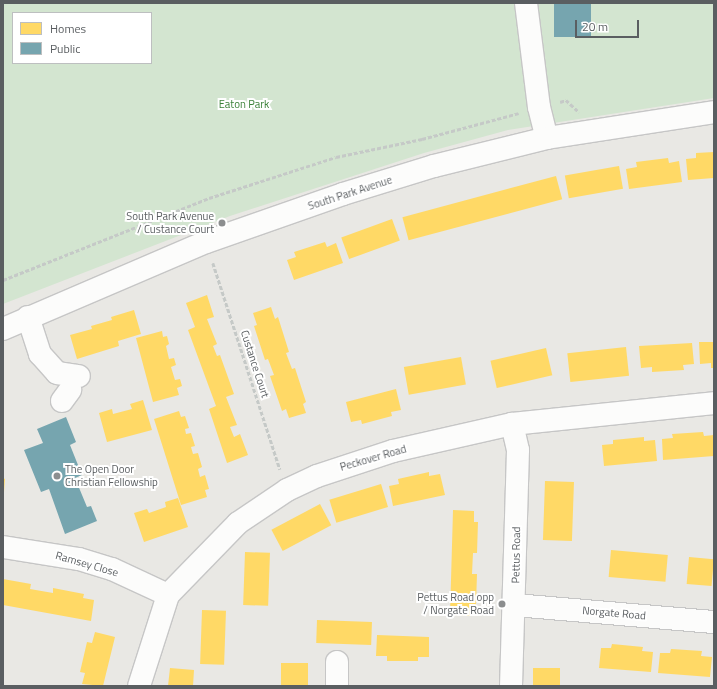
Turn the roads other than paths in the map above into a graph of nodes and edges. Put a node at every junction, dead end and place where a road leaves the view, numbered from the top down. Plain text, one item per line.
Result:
1 (513, 3) edge
2 (526, 3) edge
3 (538, 107) junction
4 (714, 112) edge
5 (546, 138) junction
6 (28, 317) junction
7 (3, 329) edge
8 (73, 389) dead end
9 (714, 403) edge
10 (512, 424) junction
11 (3, 547) edge
12 (168, 595) junction
13 (515, 604) junction
14 (714, 622) edge
15 (337, 662) dead end
16 (139, 686) edge
17 (337, 686) edge
18 (511, 686) edge

1 - 3 street
2 - 3 street
3 - 5 street
4 - 5 street, South Park Avenue
5 - 6 street, South Park Avenue
6 - 7 street, South Park Avenue
6 - 8 street
9 - 10 street, Peckover Road
10 - 12 street, Peckover Road
10 - 13 street, Pettus Road
11 - 12 street, Ramsey Close
12 - 16 street, Peckover Road
13 - 14 street, Norgate Road
13 - 18 street, Pettus Road
15 - 17 street

